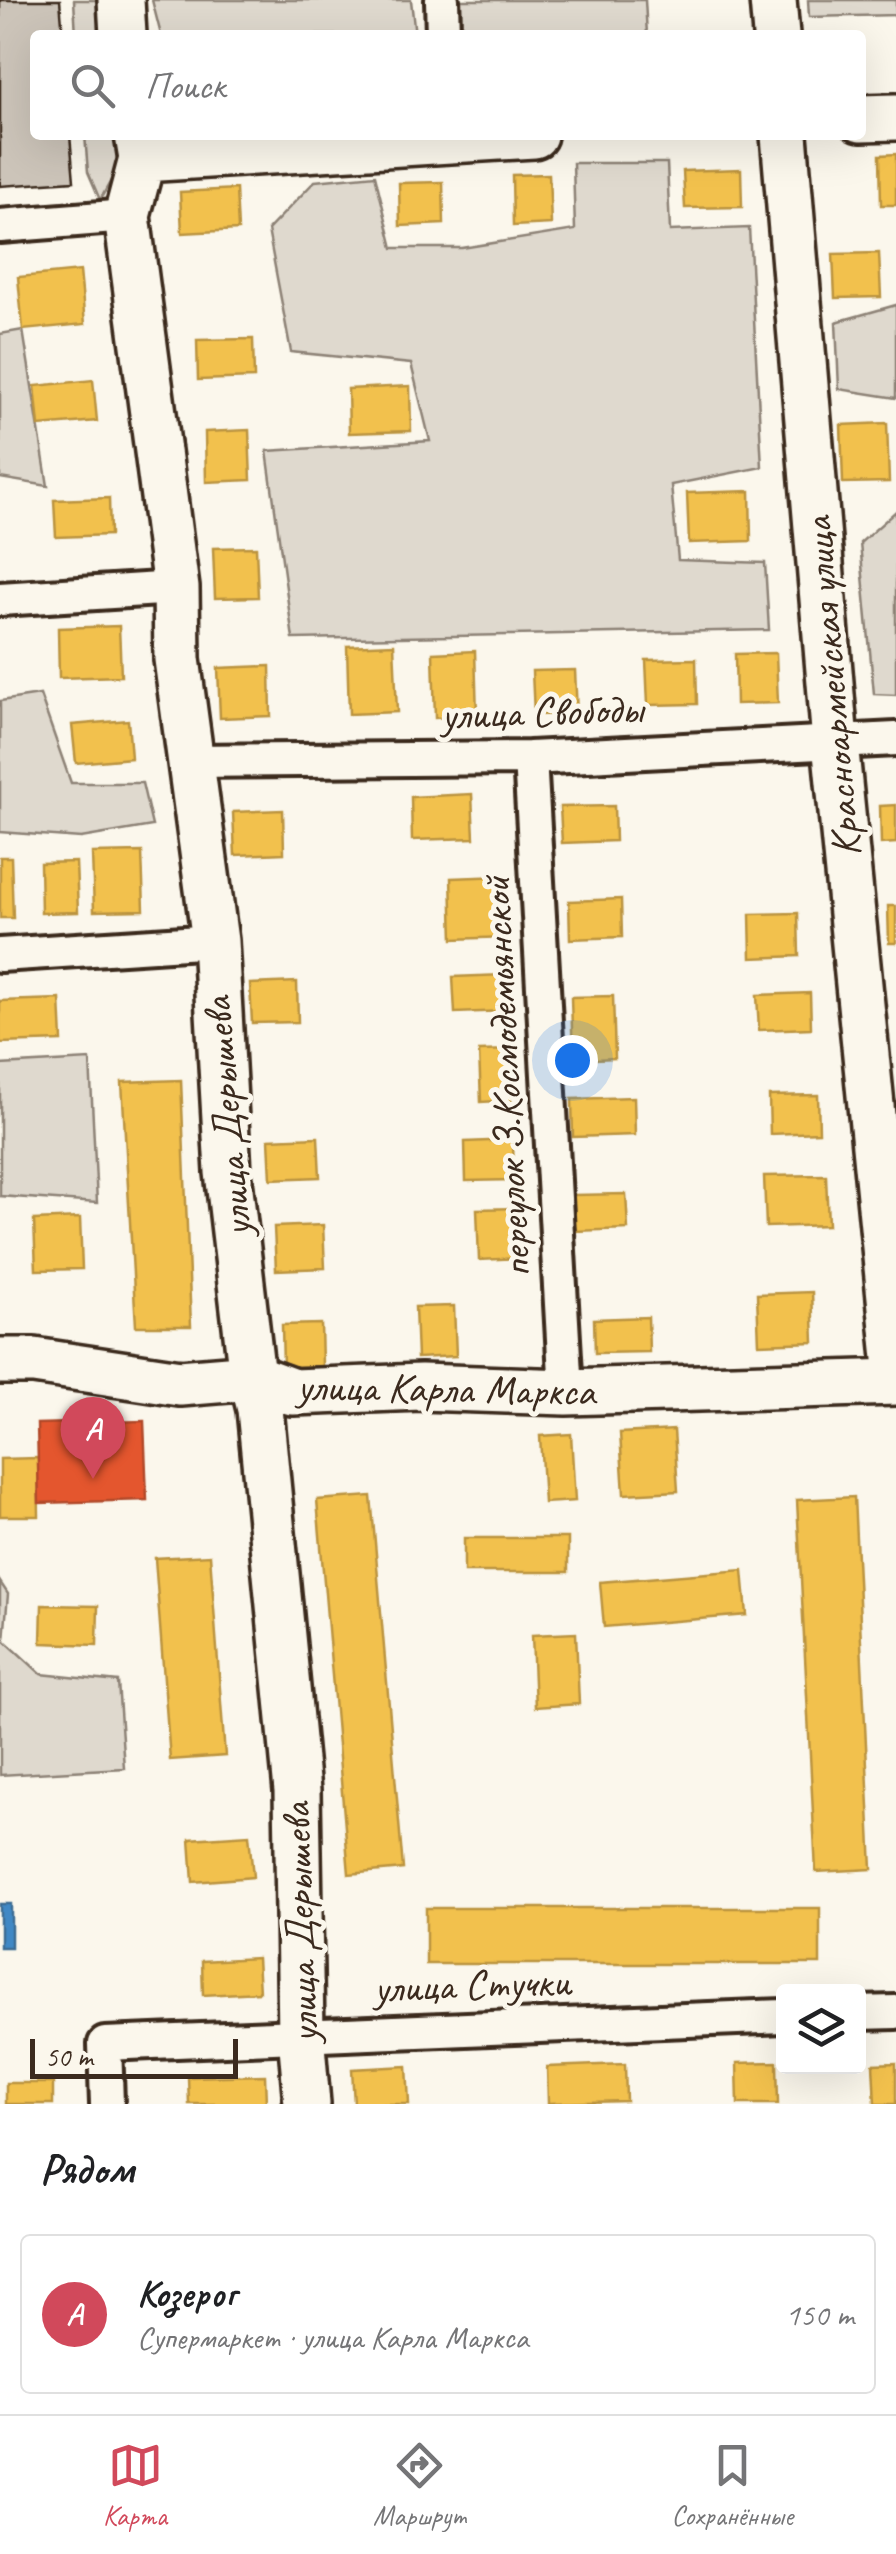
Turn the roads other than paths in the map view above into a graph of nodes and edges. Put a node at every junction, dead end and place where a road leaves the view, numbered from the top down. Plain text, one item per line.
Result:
1 (121, 0) edge
2 (442, 0) edge
3 (773, 0) edge
4 (123, 30) edge
5 (443, 30) edge
6 (776, 30) edge
7 (896, 117) edge
8 (866, 118) edge
9 (354, 140) edge
10 (784, 140) edge
11 (140, 147) edge
12 (128, 216) junction
13 (0, 226) edge
14 (176, 588) junction
15 (0, 599) edge
16 (896, 739) edge
17 (835, 742) junction
18 (530, 758) junction
19 (191, 762) junction
20 (215, 941) junction
21 (0, 956) edge
22 (896, 1358) edge
23 (0, 1361) edge
24 (252, 1377) junction
25 (896, 1382) edge
26 (566, 1392) junction
27 (896, 2012) edge
28 (866, 2014) edge
29 (776, 2016) edge
30 (302, 2034) junction
31 (107, 2104) edge
32 (307, 2104) edge

1 - 4 street
2 - 5 street
3 - 6 street
7 - 8 street
9 - 11 street
10 - 17 street, Красноармейская улица
11 - 12 street, улица Дерышева
12 - 13 street
12 - 14 street, улица Дерышева
14 - 15 street
14 - 19 street, улица Дерышева
16 - 17 street, улица Свободы
17 - 18 street, улица Свободы
17 - 22 street, Красноармейская улица
18 - 19 street, улица Свободы
18 - 26 street, переулок З.Космодемьянской
19 - 20 street, улица Дерышева
20 - 21 street
20 - 24 street, улица Дерышева
23 - 24 street, улица Карла Маркса
24 - 26 street, улица Карла Маркса
24 - 30 street, улица Дерышева
25 - 26 street, улица Карла Маркса
27 - 28 street
29 - 30 street, улица Стучки
30 - 31 street, улица Стучки
30 - 32 street, улица Дерышева

